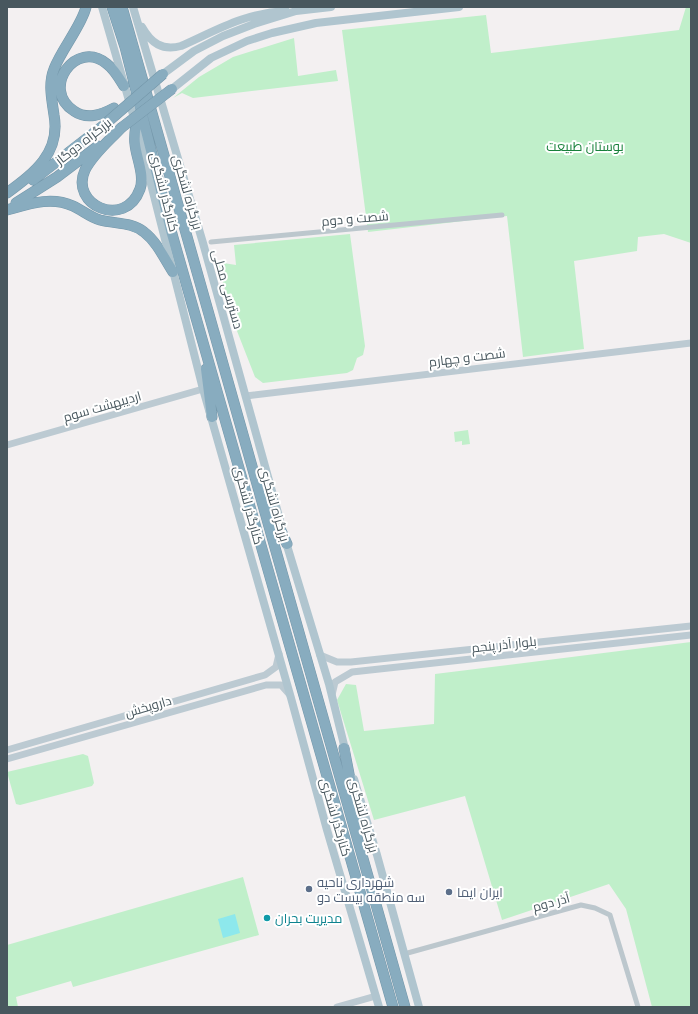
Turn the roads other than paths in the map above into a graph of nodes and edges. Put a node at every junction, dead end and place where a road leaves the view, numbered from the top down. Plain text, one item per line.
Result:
1 (86, 7) edge
2 (102, 7) edge
3 (112, 7) edge
4 (122, 7) edge
5 (133, 7) edge
6 (331, 7) edge
7 (459, 7) edge
8 (296, 11) junction
9 (136, 18) junction
10 (163, 74) joint
11 (124, 86) junction
12 (149, 86) junction
13 (172, 88) joint
14 (136, 125) junction
15 (121, 128) junction
16 (7, 194) edge
17 (7, 209) edge
18 (502, 215) dead end
19 (211, 242) dead end
20 (173, 272) junction
21 (199, 328) junction
22 (691, 343) edge
23 (202, 389) junction
24 (246, 396) junction
25 (212, 417) junction
26 (7, 445) edge
27 (246, 446) junction
28 (287, 544) junction
29 (691, 626) edge
30 (691, 635) edge
31 (279, 654) junction
32 (320, 655) junction
33 (265, 675) junction
34 (266, 685) junction
35 (332, 695) junction
36 (291, 698) junction
37 (344, 748) junction
38 (7, 750) edge
39 (7, 760) edge
40 (365, 869) junction
41 (404, 954) junction
42 (376, 996) junction
43 (337, 1007) edge
44 (379, 1007) edge
45 (393, 1007) edge
46 (405, 1007) edge
47 (419, 1007) edge
48 (638, 1007) edge

1 - 16 highway
2 - 11 main road, کنارگذر لشگری
3 - 21 highway, بزرگراه لشگری
4 - 27 highway, بزرگراه لشگری
5 - 9 main road
6 - 8 main road
7 - 13 main road
8 - 9 main road
8 - 10 main road
9 - 24 main road, دسترسی محلی
10 - 12 highway, بزرگراه دوگاز, bridge
11 - 12 highway, bridge
11 - 14 main road, کنارگذر لشگری
12 - 16 highway, بزرگراه دوگاز, bridge
13 - 15 highway, بزرگراه دوگاز, bridge
14 - 15 highway
14 - 20 main road, کنارگذر لشگری
15 - 17 highway, بزرگراه دوگاز
17 - 20 highway
18 - 19 street, شصت و دوم
20 - 23 main road, کنارگذر لشگری
21 - 25 highway
21 - 45 highway, بزرگراه لشگری
22 - 24 street, شصت و چهارم
23 - 25 main road, کنارگذر لشگری
23 - 26 street, اردیبهشت سوم
24 - 28 main road, دسترسی محلی
25 - 31 main road, کنارگذر لشگری
27 - 28 highway
27 - 40 highway, بزرگراه لشگری
28 - 32 main road
29 - 32 street, بلوار آذر پنجم
30 - 35 street, بلوار آذر پنجم
31 - 33 street
31 - 36 main road, کنارگذر لشگری
32 - 35 main road
33 - 34 street
33 - 38 street, داروپخش
34 - 36 street, داروپخش
34 - 39 street, داروپخش
35 - 37 main road
36 - 42 main road, کنارگذر لشگری
37 - 40 highway
37 - 41 main road
40 - 46 highway, بزرگراه لشگری
41 - 47 main road
41 - 48 street, آذر دوم
42 - 43 street
42 - 44 main road, کنارگذر لشگری

